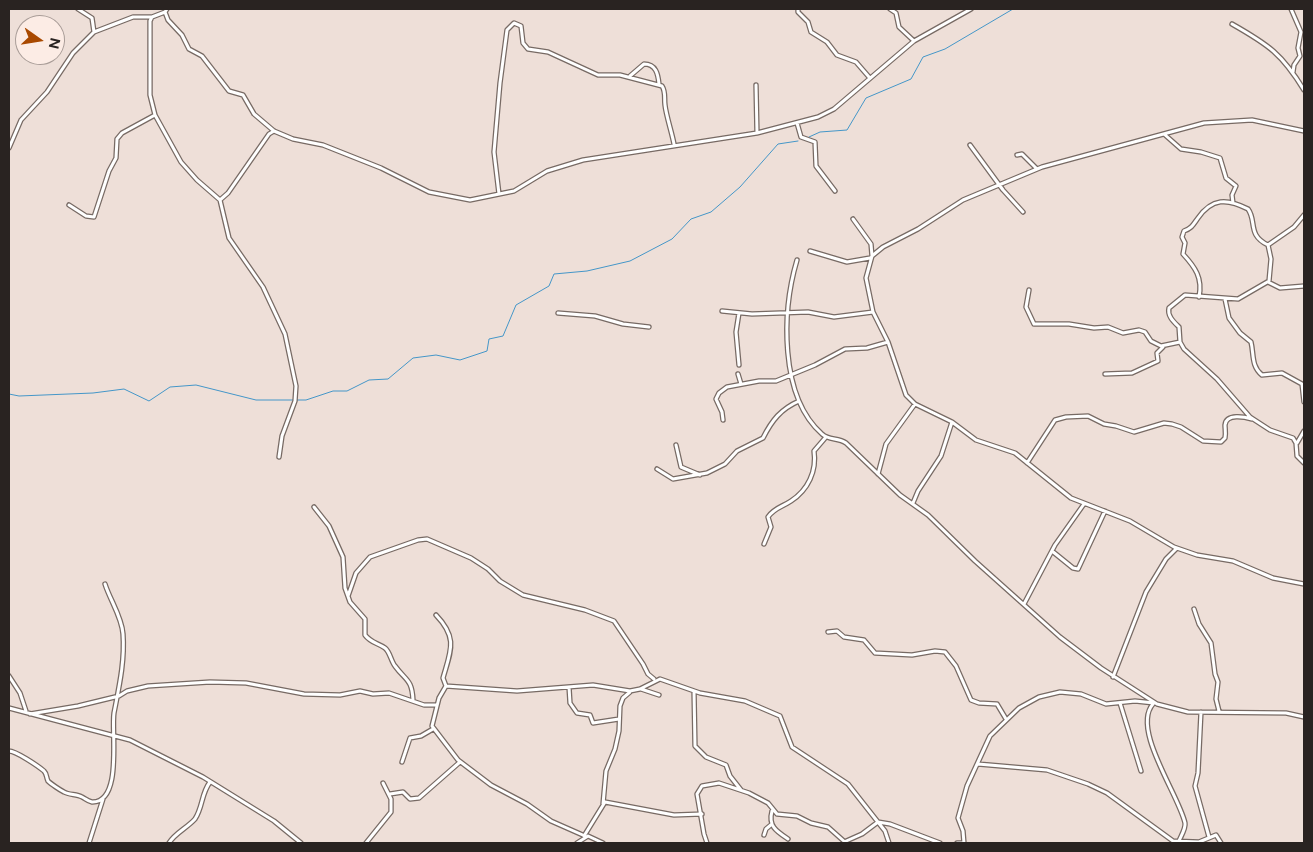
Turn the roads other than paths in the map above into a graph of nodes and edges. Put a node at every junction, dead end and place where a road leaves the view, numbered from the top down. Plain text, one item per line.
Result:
1 (78, 9) edge
2 (798, 9) edge
3 (890, 9) edge
4 (970, 9) edge
5 (1291, 9) edge
6 (166, 10) edge
7 (152, 17) junction
8 (1232, 24) dead end
9 (94, 32) junction
10 (914, 41) junction
11 (1293, 72) junction
12 (629, 76) junction
13 (869, 77) junction
14 (659, 84) junction
15 (756, 85) dead end
16 (1304, 89) edge
17 (155, 115) junction
18 (797, 123) junction
19 (274, 131) junction
20 (1304, 131) edge
21 (758, 133) junction
22 (1164, 134) junction
23 (674, 144) junction
24 (970, 145) dead end
25 (9, 148) edge
26 (1017, 155) dead end
27 (1037, 168) junction
28 (1000, 186) junction
29 (835, 191) dead end
30 (499, 194) junction
31 (220, 200) junction
32 (1233, 203) junction
33 (68, 205) dead end
34 (1023, 212) dead end
35 (1304, 216) edge
36 (854, 219) dead end
37 (1268, 245) junction
38 (810, 251) dead end
39 (871, 257) junction
40 (797, 260) dead end
41 (1267, 282) junction
42 (1304, 286) edge
43 (1029, 290) dead end
44 (1199, 297) junction
45 (1225, 299) junction
46 (722, 311) dead end
47 (786, 311) junction
48 (873, 312) junction
49 (558, 313) dead end
50 (739, 313) junction
51 (649, 327) dead end
52 (888, 342) junction
53 (1180, 342) junction
54 (1164, 346) junction
55 (739, 366) dead end
56 (738, 374) dead end
57 (1105, 374) dead end
58 (791, 376) junction
59 (741, 384) junction
60 (799, 401) junction
61 (1304, 402) edge
62 (915, 404) junction
63 (1253, 419) junction
64 (723, 420) dead end
65 (952, 422) junction
66 (1304, 431) edge
67 (826, 437) junction
68 (1296, 443) junction
69 (676, 445) dead end
70 (279, 457) dead end
71 (1027, 463) junction
72 (1304, 463) edge
73 (657, 469) dead end
74 (878, 474) junction
75 (701, 475) junction
76 (913, 503) junction
77 (1084, 504) junction
78 (314, 507) dead end
79 (1105, 511) junction
80 (764, 544) dead end
81 (1177, 548) junction
82 (1052, 551) junction
83 (105, 584) dead end
84 (1304, 584) edge
85 (348, 596) junction
86 (1024, 604) junction
87 (1194, 609) dead end
88 (436, 615) dead end
89 (828, 632) dead end
90 (9, 676) edge
91 (1113, 677) junction
92 (654, 680) junction
93 (446, 686) junction
94 (569, 687) junction
95 (640, 689) junction
96 (630, 691) junction
97 (694, 691) junction
98 (659, 695) dead end
99 (119, 696) junction
100 (413, 700) junction
101 (1120, 703) junction
102 (1156, 704) junction
103 (436, 705) junction
104 (9, 708) edge
105 (1218, 711) junction
106 (1201, 712) junction
107 (28, 713) junction
108 (1304, 717) edge
109 (1006, 719) junction
110 (619, 720) junction
111 (433, 729) junction
112 (115, 737) junction
113 (9, 751) edge
114 (402, 762) dead end
115 (460, 762) junction
116 (978, 764) junction
117 (1141, 771) dead end
118 (210, 782) junction
119 (383, 782) dead end
120 (742, 790) junction
121 (390, 794) junction
122 (104, 798) junction
123 (603, 804) junction
124 (772, 811) junction
125 (702, 814) junction
126 (878, 822) junction
127 (772, 824) junction
128 (764, 835) dead end
129 (585, 836) junction
130 (1209, 837) junction
131 (788, 839) dead end
132 (1179, 841) junction
133 (368, 842) edge
134 (845, 842) edge
135 (1172, 842) edge
136 (89, 843) edge
137 (169, 843) edge
138 (301, 843) edge
139 (577, 843) edge
140 (603, 843) edge
141 (707, 843) edge
142 (889, 843) edge
143 (940, 843) edge
144 (958, 843) edge
145 (964, 843) edge
146 (1221, 843) edge

1 - 9 street
2 - 13 street
3 - 10 street
4 - 10 street
5 - 11 street
6 - 7 street
6 - 19 street
7 - 9 street
7 - 17 street
8 - 11 street
9 - 25 street
10 - 13 street
11 - 16 street
12 - 14 street
12 - 14 street
12 - 30 street
13 - 18 street
14 - 23 street
15 - 21 street
17 - 31 street
17 - 33 street
18 - 21 street
18 - 29 street
19 - 30 street
19 - 31 street
20 - 22 street
21 - 23 street
22 - 27 street
22 - 32 street
23 - 30 street
24 - 28 street
26 - 27 street
27 - 28 street
28 - 34 street
28 - 39 street
31 - 70 street
32 - 37 street
32 - 44 street
35 - 37 street
36 - 39 street
37 - 41 street
38 - 39 street
39 - 48 street
40 - 47 street
41 - 42 street
41 - 45 street
43 - 54 street
44 - 45 street
44 - 53 street
45 - 61 street
46 - 50 street
47 - 48 street
47 - 50 street
47 - 58 street
48 - 52 street
49 - 51 street
50 - 55 street
52 - 58 street
52 - 62 street
53 - 54 street
53 - 63 street
54 - 57 street
56 - 59 street
58 - 59 street
58 - 60 street
59 - 64 street
60 - 67 street
60 - 75 street
62 - 65 street
62 - 74 street
63 - 68 street
63 - 71 street
65 - 71 street
65 - 76 street
66 - 68 street
67 - 74 street
67 - 80 street
68 - 72 street
69 - 75 street
71 - 77 street
73 - 75 street
74 - 76 street
76 - 86 street
77 - 79 street
77 - 82 street
78 - 85 street
79 - 81 street
79 - 82 street
81 - 84 street
81 - 91 street
82 - 86 street
83 - 99 street
85 - 92 street
85 - 100 street
86 - 91 street
87 - 105 street
88 - 93 street
89 - 109 street
90 - 107 street
91 - 102 street
92 - 95 street
92 - 97 street
93 - 94 street
93 - 103 street
94 - 96 street
94 - 110 street
95 - 96 street
95 - 98 street
96 - 110 street
97 - 120 street
97 - 126 street
99 - 100 street
99 - 107 street
99 - 112 street
100 - 103 street
101 - 102 street
101 - 109 street
101 - 117 street
102 - 106 street
102 - 132 street
103 - 111 street
104 - 107 street
105 - 106 street
105 - 108 street
106 - 130 street
107 - 112 street
109 - 116 street
110 - 123 street
111 - 114 street
111 - 115 street
112 - 118 street
112 - 122 street
113 - 122 street
115 - 121 street
115 - 129 street
116 - 135 street
116 - 145 street
118 - 137 street
118 - 138 street
119 - 121 street
120 - 124 street
120 - 125 street
121 - 133 street
122 - 136 street
123 - 125 street
123 - 129 street
124 - 127 street
124 - 134 street
125 - 141 street
126 - 134 street
126 - 142 street
126 - 143 street
127 - 128 street
127 - 131 street
129 - 139 street
129 - 140 street
130 - 132 street
130 - 146 street
132 - 135 street
144 - 145 street

